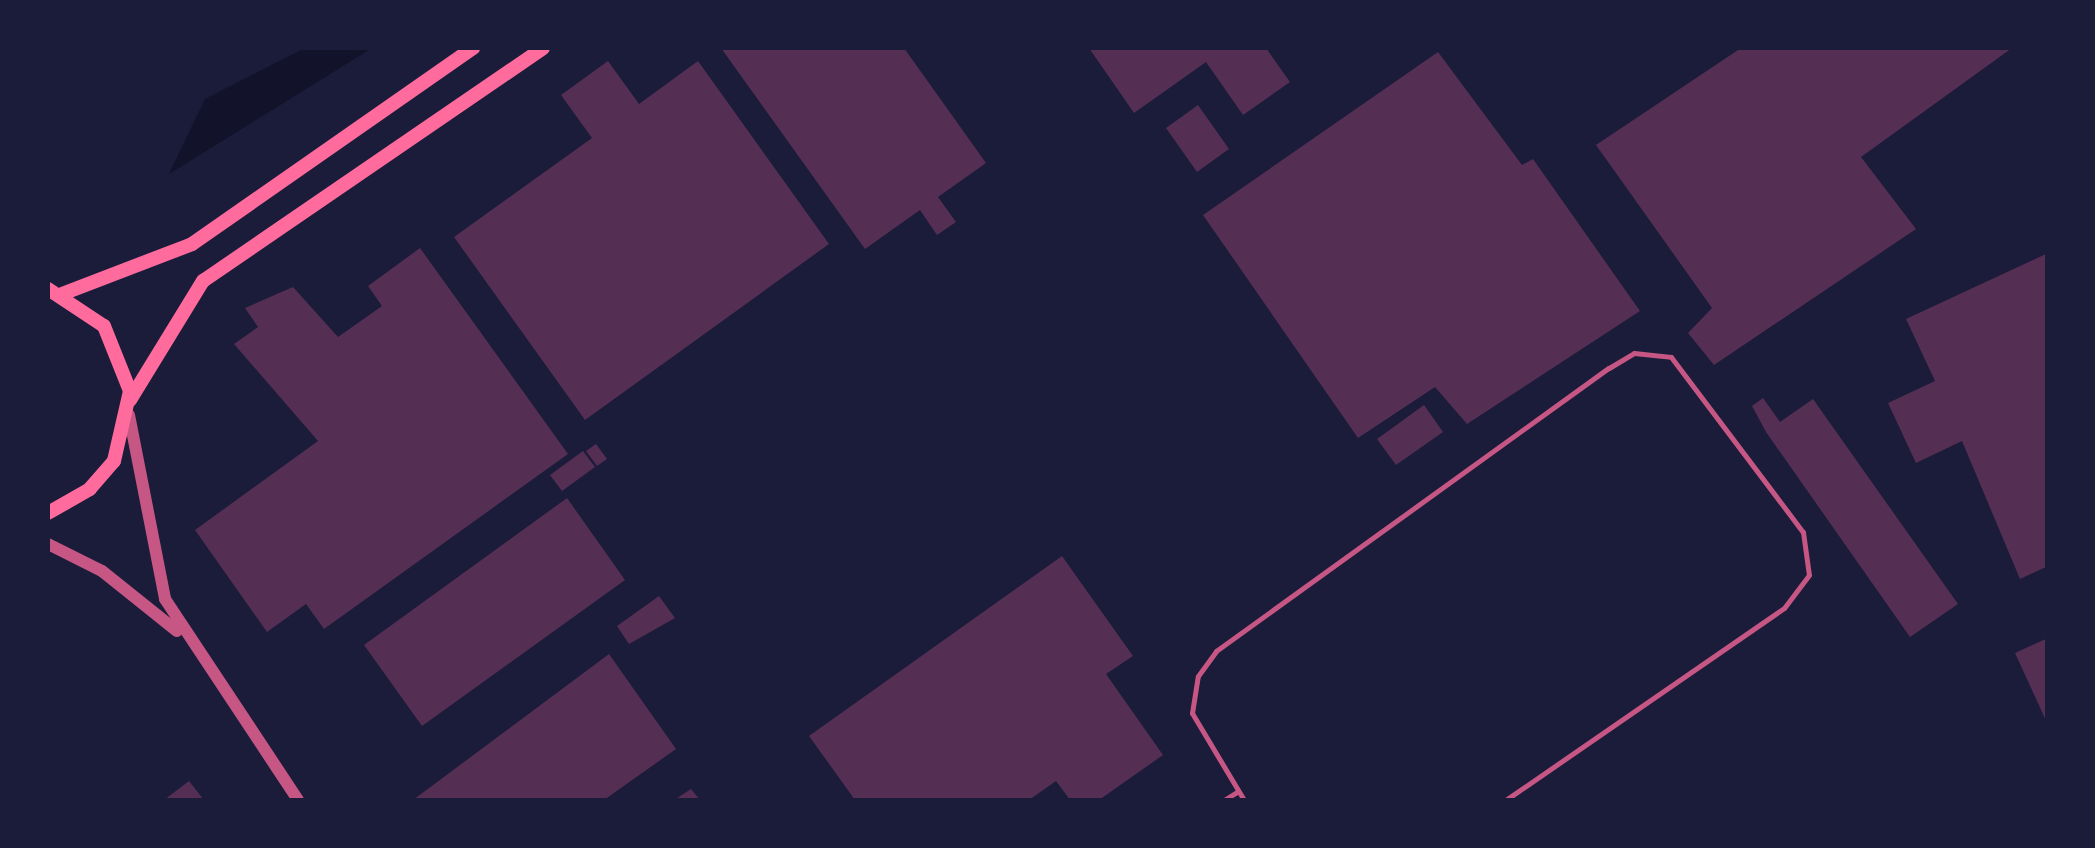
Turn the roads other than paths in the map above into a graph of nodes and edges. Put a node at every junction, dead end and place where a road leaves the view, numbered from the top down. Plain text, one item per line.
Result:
1 (473, 48) edge
2 (543, 48) edge
3 (55, 291) edge
4 (130, 408) junction
5 (48, 512) edge
6 (48, 544) edge
7 (186, 640) junction
8 (1237, 792) junction
9 (298, 800) edge
10 (1224, 800) edge
11 (1244, 800) edge
12 (1506, 800) edge

1 - 3 main road
2 - 4 main road
3 - 4 main road
4 - 5 main road
4 - 7 street
6 - 7 street
7 - 9 street
8 - 10 lane
8 - 11 lane
8 - 12 lane

